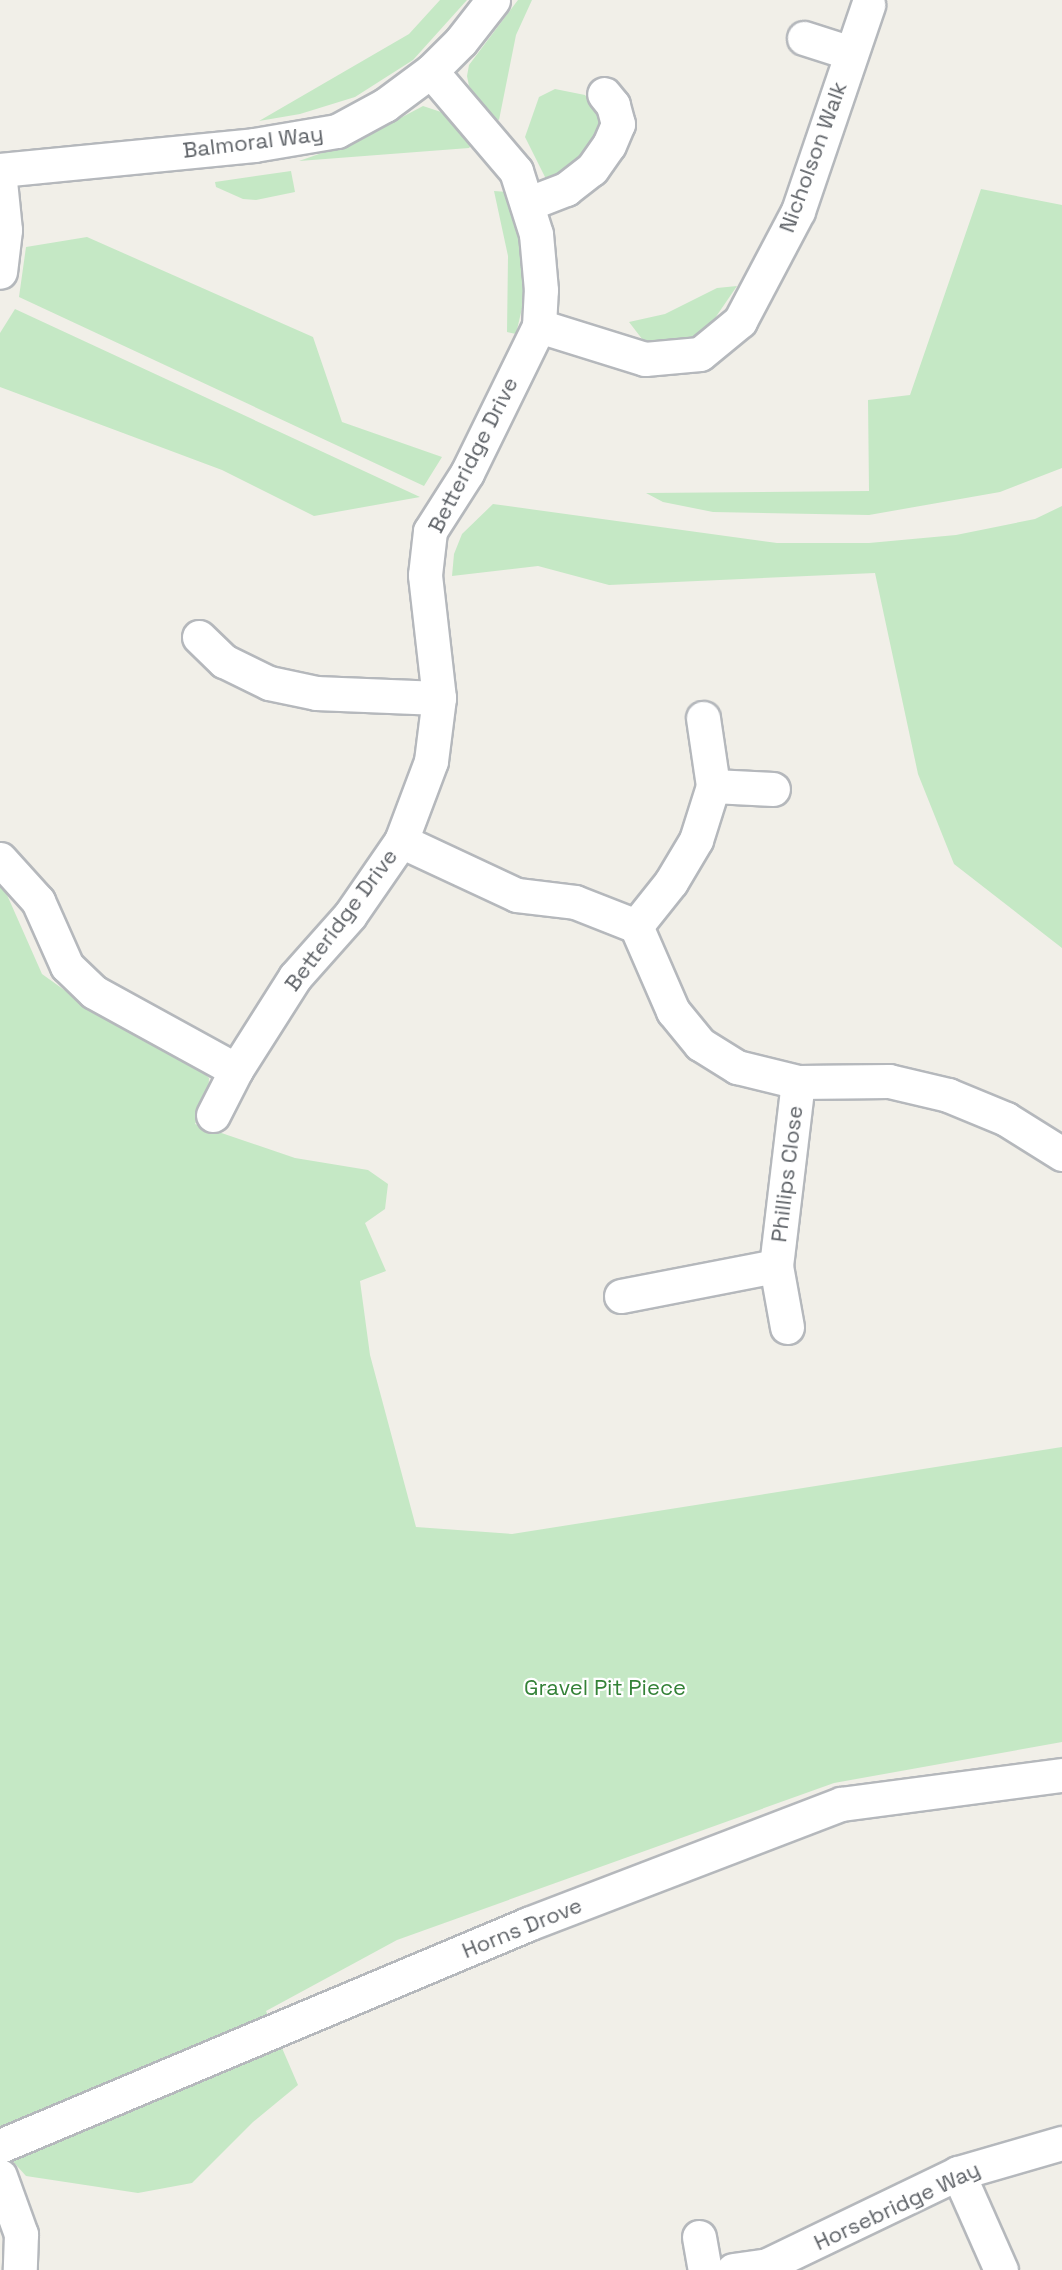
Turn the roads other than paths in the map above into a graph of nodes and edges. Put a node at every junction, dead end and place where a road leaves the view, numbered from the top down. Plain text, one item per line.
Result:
1 (493, 0) edge
2 (868, 4) dead end
3 (804, 38) dead end
4 (851, 53) junction
5 (430, 71) junction
6 (604, 94) dead end
7 (0, 170) edge
8 (0, 181) edge
9 (527, 204) junction
10 (0, 272) edge
11 (539, 326) junction
12 (199, 637) dead end
13 (439, 698) junction
14 (703, 718) dead end
15 (713, 786) junction
16 (773, 789) dead end
17 (401, 841) junction
18 (0, 859) edge
19 (636, 926) junction
20 (236, 1070) junction
21 (798, 1082) junction
22 (213, 1115) dead end
23 (1062, 1154) edge
24 (776, 1266) junction
25 (621, 1296) dead end
26 (787, 1326) dead end
27 (1062, 1775) edge
28 (1062, 2143) edge
29 (0, 2145) edge
30 (958, 2173) junction
31 (0, 2176) edge
32 (699, 2237) dead end
33 (20, 2270) edge
34 (705, 2270) edge
35 (734, 2270) edge
36 (1001, 2270) edge

1 - 5 street, Balmoral Way
2 - 4 street, Nicholson Walk
3 - 4 street, Nicholson Walk
4 - 11 street, Nicholson Walk
5 - 7 street, Balmoral Way
5 - 9 street, Betteridge Drive
6 - 9 street
8 - 10 street
9 - 11 street, Betteridge Drive
11 - 13 street, Betteridge Drive
12 - 13 street
13 - 17 street, Betteridge Drive
14 - 15 street
15 - 16 street
15 - 19 street
17 - 19 street
17 - 20 street, Betteridge Drive
18 - 20 street
19 - 21 street
20 - 22 street, Betteridge Drive
21 - 23 street
21 - 24 street, Phillips Close
24 - 25 street, Phillips Close
24 - 26 street, Phillips Close
27 - 29 street, Horns Drove
28 - 30 street, Horsebridge Way
30 - 35 street, Horsebridge Way
30 - 36 street
31 - 33 street
32 - 34 street

